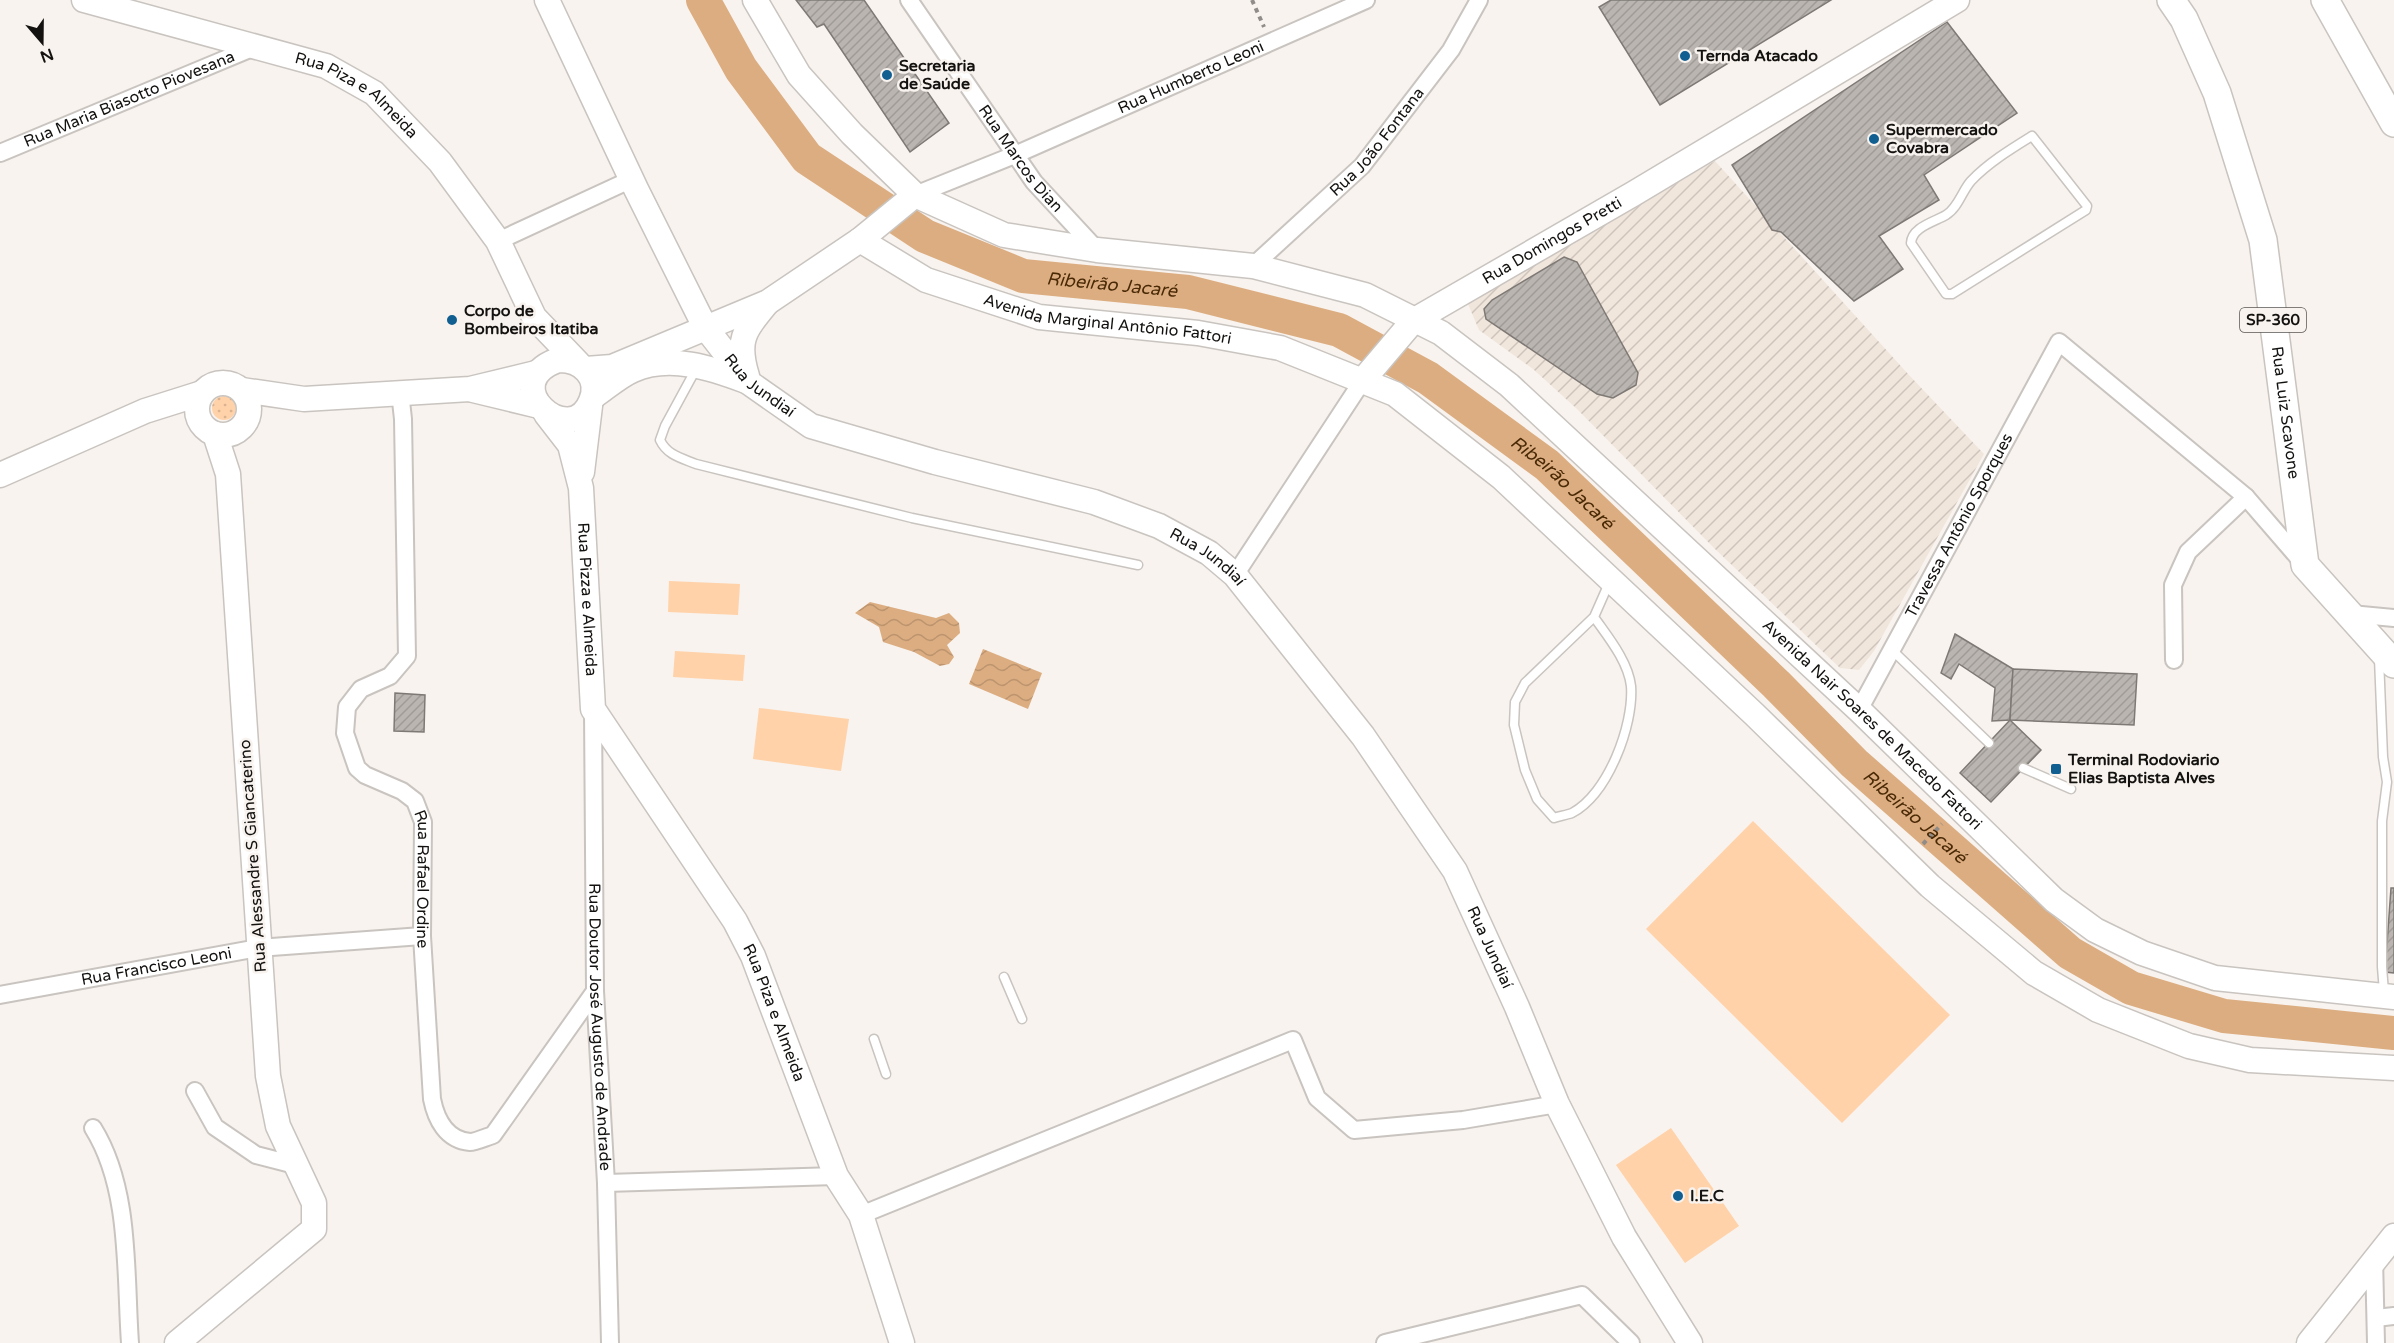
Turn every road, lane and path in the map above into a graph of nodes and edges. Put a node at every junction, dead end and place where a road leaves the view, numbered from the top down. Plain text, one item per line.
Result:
1 (84, 0) edge
2 (547, 0) edge
3 (755, 0) edge
4 (1252, 0) edge
5 (1366, 0) edge
6 (1479, 0) edge
7 (1957, 0) edge
8 (2171, 0) edge
9 (2325, 0) edge
10 (916, 2) edge
11 (1271, 42) junction
12 (258, 45) junction
13 (2394, 123) edge
14 (0, 153) edge
15 (1017, 154) junction
16 (632, 178) junction
17 (909, 200) junction
18 (865, 236) junction
19 (498, 241) junction
20 (1097, 250) junction
21 (1253, 266) junction
22 (1988, 272) joint
23 (768, 302) junction
24 (534, 317) junction
25 (1411, 324) junction
26 (705, 327) junction
27 (698, 365) junction
28 (582, 366) junction
29 (538, 370) junction
30 (1367, 376) junction
31 (748, 382) junction
32 (470, 389) junction
33 (242, 390) junction
34 (400, 392) junction
35 (202, 393) junction
36 (304, 399) junction
37 (592, 401) junction
38 (543, 410) junction
39 (146, 411) junction
40 (244, 423) junction
41 (209, 429) junction
42 (228, 474) junction
43 (0, 475) edge
44 (580, 488) junction
45 (2246, 497) junction
46 (1138, 565) dead end
47 (2305, 565) junction
48 (1235, 575) junction
49 (1610, 580) junction
50 (2351, 614) junction
51 (1594, 617) junction
52 (2394, 618) edge
53 (1892, 650) junction
54 (2386, 655) edge
55 (2174, 660) dead end
56 (593, 710) junction
57 (1859, 710) junction
58 (1989, 743) dead end
59 (2383, 757) junction
60 (2394, 759) edge
61 (2023, 768) dead end
62 (2394, 774) edge
63 (2387, 782) junction
64 (2071, 789) dead end
65 (1942, 824) dead end
66 (1923, 844) dead end
67 (422, 936) junction
68 (258, 948) junction
69 (1004, 977) dead end
70 (595, 991) junction
71 (0, 995) edge
72 (2389, 996) edge
73 (1022, 1019) dead end
74 (874, 1039) dead end
75 (2394, 1068) edge
76 (886, 1074) dead end
77 (195, 1091) dead end
78 (1557, 1104) junction
79 (93, 1128) dead end
80 (295, 1165) junction
81 (836, 1176) junction
82 (606, 1183) junction
83 (861, 1215) junction
84 (2394, 1236) edge
85 (2374, 1258) junction
86 (2394, 1316) edge
87 (2376, 1318) junction
88 (130, 1343) edge
89 (177, 1343) edge
90 (610, 1343) edge
91 (902, 1343) edge
92 (1387, 1343) edge
93 (1631, 1343) edge
94 (1690, 1343) edge
95 (2309, 1343) edge
96 (2376, 1343) edge

1 - 12 main road, Rua Piza e Almeida
2 - 16 main road, Rua Jundiaí
3 - 17 main road, Avenida Nair Soares de Macedo Fattori
4 - 11 path
5 - 11 street, Rua Humberto Leoni
6 - 21 street, Rua João Fontana
7 - 25 main road, Rua Domingos Pretti
8 - 47 main road, Rua Luiz Scavone / SP-360
9 - 13 main road
10 - 15 street, Rua Marcos Dian
11 - 15 street, Rua Humberto Leoni
12 - 14 street, Rua Maria Biasotto Piovesana
12 - 19 main road, Rua Piza e Almeida
15 - 17 street, Rua Humberto Leoni
15 - 20 street, Rua Marcos Dian
16 - 19 street
16 - 26 main road, Rua Jundiaí
17 - 18 main road
17 - 20 main road, Avenida Nair Soares de Macedo Fattori
18 - 23 main road
18 - 30 main road, Avenida Marginal Antônio Fattori
19 - 24 main road, Rua Piza e Almeida
20 - 21 main road, Avenida Nair Soares de Macedo Fattori
21 - 25 main road, Avenida Nair Soares de Macedo Fattori
22 - 22 lane
23 - 26 main road
23 - 31 main road
24 - 28 main road
24 - 29 main road
25 - 30 main road, Rua Domingos Pretti
25 - 57 main road, Avenida Nair Soares de Macedo Fattori
26 - 28 main road
26 - 31 main road, Rua Jundiaí
27 - 31 main road
27 - 37 main road
27 - 46 lane
28 - 29 main road
28 - 37 main road
29 - 32 main road
29 - 38 main road
30 - 48 street, Rua Domingos Pretti
30 - 49 main road, Avenida Marginal Antônio Fattori
31 - 48 main road, Rua Jundiaí
32 - 34 main road
32 - 38 main road
33 - 35 main road
33 - 36 main road
33 - 40 main road
34 - 36 main road
34 - 67 street, Rua Rafael Ordine
35 - 39 main road
35 - 41 main road
36 - 40 main road
37 - 38 main road
37 - 44 main road, Rua Pizza e Almeida
38 - 44 main road, Rua Pizza e Almeida
39 - 41 main road
39 - 43 main road
40 - 41 main road
40 - 42 main road, Rua Alessandre S Giancaterino
41 - 42 main road, Rua Alessandre S Giancaterino
42 - 68 main road, Rua Alessandre S Giancaterino
44 - 56 main road, Rua Pizza e Almeida
45 - 47 street
45 - 53 street, Travessa Antônio Sporques
45 - 55 street
47 - 50 main road
48 - 78 main road, Rua Jundiaí
49 - 51 lane
49 - 75 main road, Avenida Marginal Antônio Fattori
50 - 52 street
50 - 54 main road
51 - 51 lane
53 - 57 street, Travessa Antônio Sporques
53 - 58 lane
54 - 59 lane
56 - 70 street, Rua Doutor José Augusto de Andrade
56 - 81 main road, Rua Piza e Almeida
57 - 72 main road, Avenida Nair Soares de Macedo Fattori
59 - 60 lane
59 - 63 lane
61 - 64 lane
62 - 63 lane
63 - 72 lane
65 - 66 path
67 - 68 street, Rua Francisco Leoni
67 - 70 street, Rua Rafael Ordine
68 - 71 street, Rua Francisco Leoni
68 - 80 main road, Rua Alessandre S Giancaterino
69 - 73 lane
70 - 82 street, Rua Doutor José Augusto de Andrade
74 - 76 lane
77 - 80 street
78 - 83 street
78 - 94 main road, Rua Jundiaí
79 - 88 street
80 - 89 main road, Rua Alessandre S Giancaterino
81 - 82 street
81 - 83 main road, Rua Piza e Almeida
82 - 90 street, Rua Doutor José Augusto de Andrade
83 - 91 main road, Rua Piza e Almeida
84 - 85 main road
85 - 87 street
85 - 95 main road
86 - 87 street
87 - 96 street
92 - 93 street

